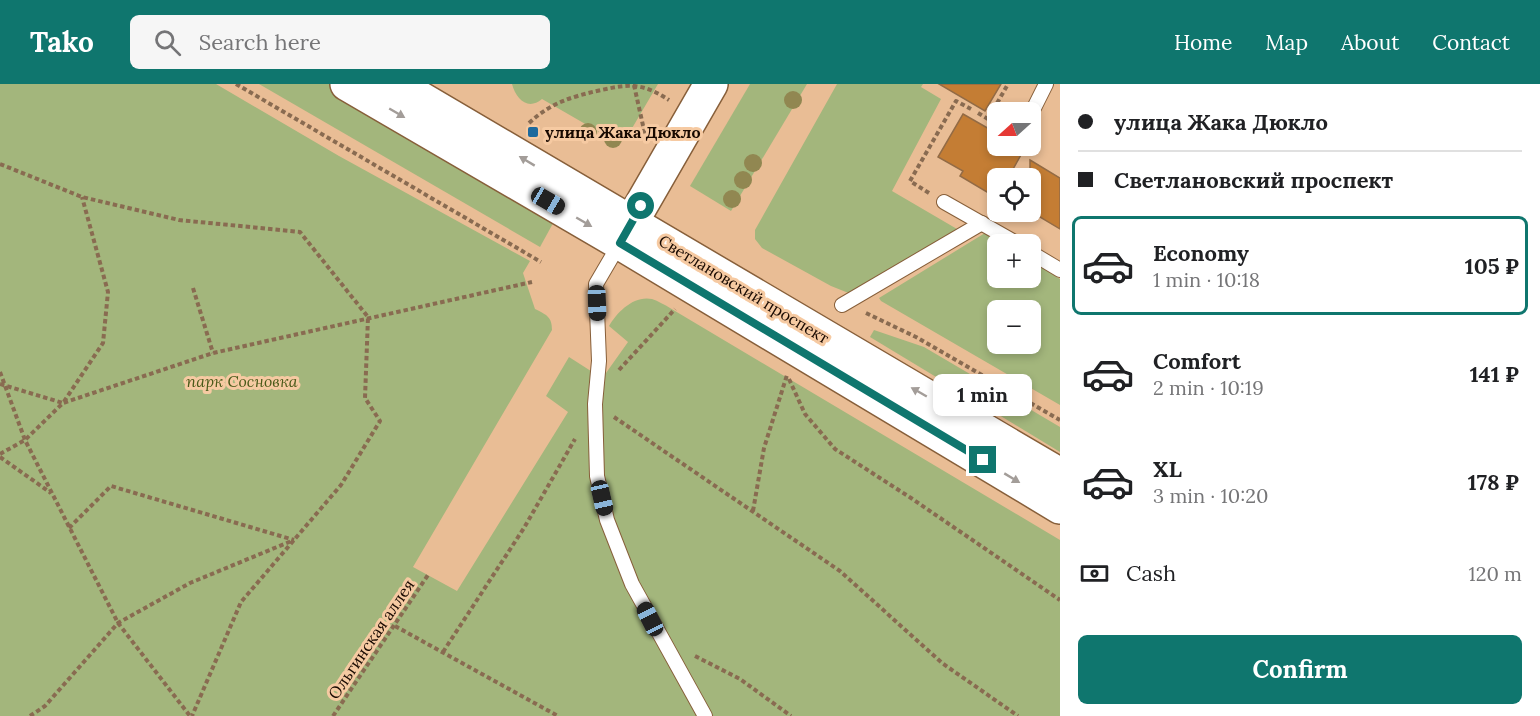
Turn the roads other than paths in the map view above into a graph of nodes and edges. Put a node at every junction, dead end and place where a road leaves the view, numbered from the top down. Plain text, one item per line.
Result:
1 (346, 84) edge
2 (396, 84) edge
3 (711, 84) edge
4 (1046, 84) edge
5 (1037, 102) edge
6 (944, 202) road end
7 (982, 223) junction
8 (626, 233) junction
9 (1001, 234) edge
10 (1041, 259) edge
11 (1060, 270) edge
12 (842, 305) dead end
13 (1060, 475) edge
14 (1060, 507) edge
15 (705, 716) edge

1 -> 8 main road, Светлановский проспект
8 -> 2 main road, Светлановский проспект
3 - 8 main road
4 - 5 lane
6 - 7 lane
7 - 9 lane
7 - 12 lane
13 -> 8 main road, Светлановский проспект
8 -> 14 main road, Светлановский проспект
8 - 15 lane
10 - 11 lane

